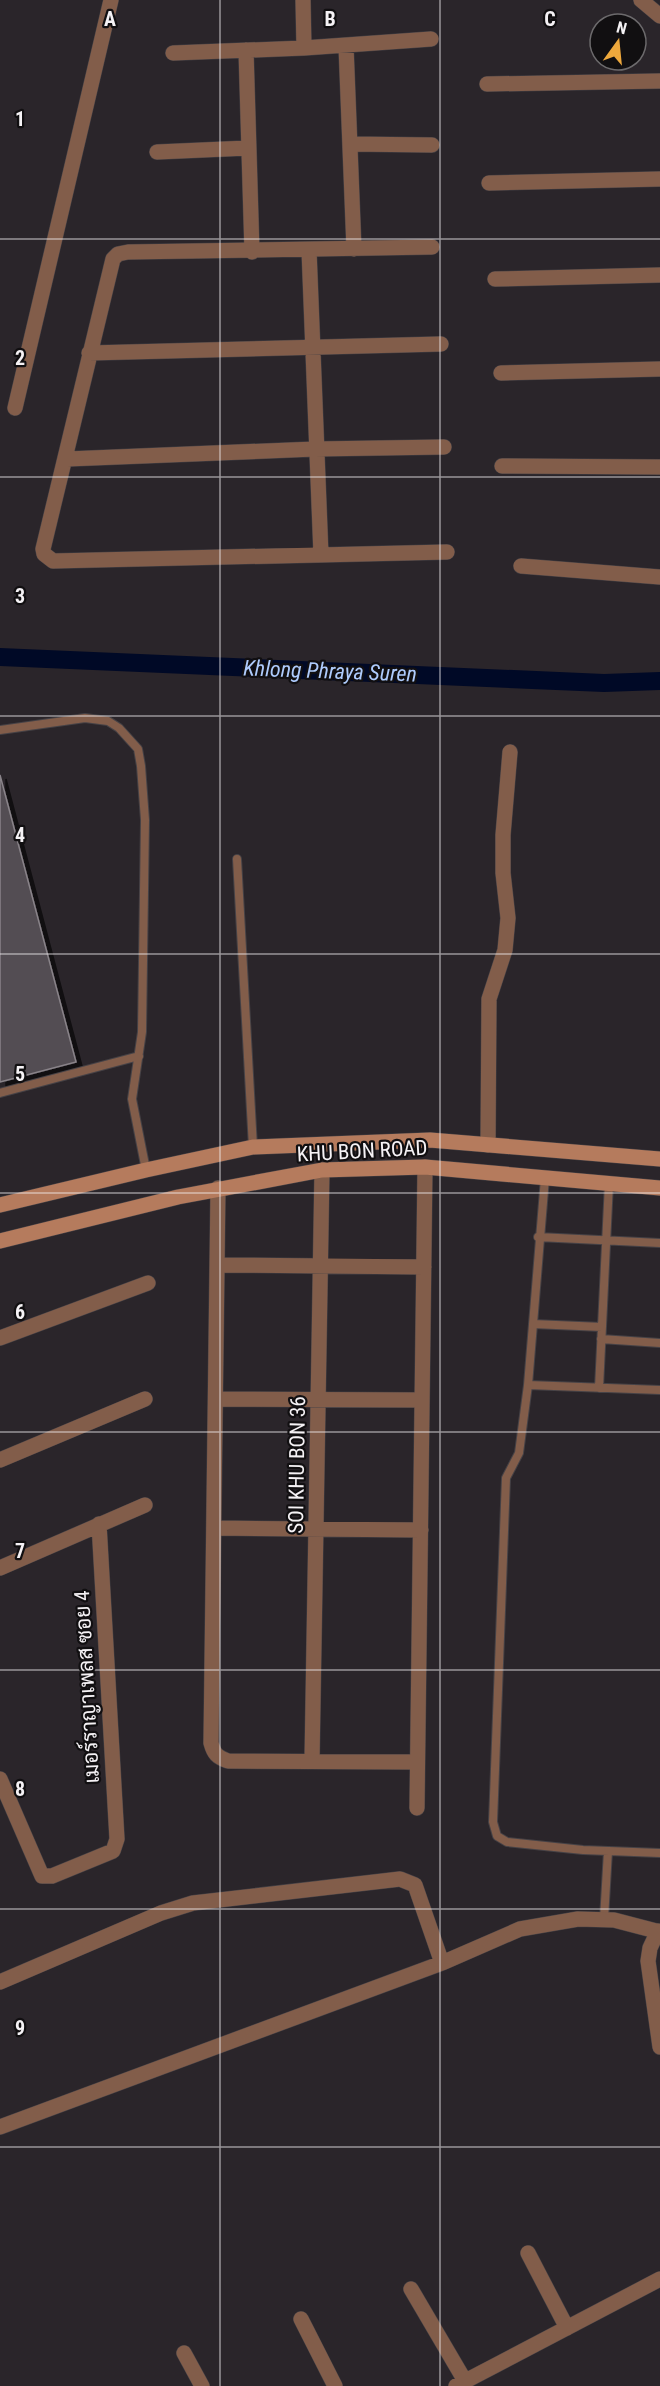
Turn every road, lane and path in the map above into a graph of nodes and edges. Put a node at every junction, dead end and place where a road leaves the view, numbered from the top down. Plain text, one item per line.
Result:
1 (111, 0) edge
2 (303, 0) edge
3 (641, 0) edge
4 (660, 16) edge
5 (431, 39) dead end
6 (346, 46) junction
7 (304, 48) junction
8 (246, 50) junction
9 (173, 52) dead end
10 (660, 81) edge
11 (487, 84) dead end
12 (350, 144) junction
13 (432, 146) dead end
14 (248, 148) junction
15 (158, 152) dead end
16 (660, 179) edge
17 (489, 183) dead end
18 (432, 247) dead end
19 (354, 249) junction
20 (309, 250) junction
21 (252, 252) junction
22 (660, 275) edge
23 (495, 279) dead end
24 (441, 344) dead end
25 (312, 346) junction
26 (90, 353) junction
27 (660, 369) edge
28 (501, 373) dead end
29 (15, 408) dead end
30 (444, 447) dead end
31 (315, 449) junction
32 (67, 459) junction
33 (502, 466) dead end
34 (660, 467) edge
35 (447, 552) dead end
36 (321, 555) junction
37 (521, 566) dead end
38 (660, 577) edge
39 (0, 730) edge
40 (510, 752) dead end
41 (237, 859) dead end
42 (139, 1056) junction
43 (0, 1093) edge
44 (488, 1145) junction
45 (253, 1147) junction
46 (660, 1159) edge
47 (425, 1167) junction
48 (146, 1170) junction
49 (322, 1170) junction
50 (545, 1178) junction
51 (609, 1183) junction
52 (218, 1188) junction
53 (660, 1188) edge
54 (0, 1205) edge
55 (538, 1237) junction
56 (606, 1240) junction
57 (0, 1241) edge
58 (660, 1243) edge
59 (218, 1265) junction
60 (321, 1266) junction
61 (424, 1267) junction
62 (148, 1283) dead end
63 (533, 1324) junction
64 (602, 1327) junction
65 (0, 1338) edge
66 (602, 1340) junction
67 (660, 1343) edge
68 (528, 1385) junction
69 (599, 1388) junction
70 (660, 1390) edge
71 (145, 1399) dead end
72 (216, 1399) junction
73 (319, 1400) junction
74 (422, 1400) junction
75 (0, 1461) edge
76 (145, 1505) dead end
77 (99, 1524) junction
78 (215, 1528) junction
79 (317, 1528) junction
80 (422, 1530) junction
81 (0, 1568) edge
82 (312, 1761) junction
83 (417, 1762) junction
84 (0, 1779) edge
85 (417, 1808) dead end
86 (608, 1851) junction
87 (660, 1853) edge
88 (604, 1919) junction
89 (659, 1932) edge
90 (442, 1963) junction
91 (0, 1982) edge
92 (660, 2047) edge
93 (0, 2127) edge
94 (528, 2253) dead end
95 (660, 2280) edge
96 (411, 2289) dead end
97 (301, 2319) dead end
98 (567, 2328) junction
99 (184, 2354) dead end
100 (461, 2384) edge
101 (202, 2386) edge
102 (335, 2386) edge

1 - 29 street
2 - 7 street
3 - 4 street
5 - 6 street
6 - 7 street
6 - 12 street
7 - 8 street
8 - 9 street
8 - 14 street
10 - 11 street
12 - 13 street
12 - 19 street
14 - 15 street
14 - 21 street
16 - 17 street
18 - 19 street
19 - 20 street
20 - 21 street
20 - 25 street
21 - 26 street
22 - 23 street
24 - 25 street
25 - 26 street
25 - 31 street
26 - 32 street
27 - 28 street
30 - 31 street
31 - 32 street
31 - 36 street
32 - 36 street
33 - 34 street
35 - 36 street
37 - 38 street
39 - 42 lane
40 - 44 street
41 - 45 lane
42 - 43 lane
42 - 48 lane
44 - 45 main road, KHU BON ROAD
44 - 46 main road, KHU BON ROAD
45 - 48 main road, KHU BON ROAD
47 - 49 main road, KHU BON ROAD
47 - 50 main road, KHU BON ROAD
47 - 61 street
48 - 54 main road, KHU BON ROAD
49 - 52 main road, KHU BON ROAD
49 - 60 street, SOI KHU BON 36
50 - 51 main road, KHU BON ROAD
50 - 55 lane
51 - 53 main road, KHU BON ROAD
51 - 56 lane
52 - 57 main road, KHU BON ROAD
52 - 59 street
55 - 56 lane
55 - 63 lane
56 - 58 lane
56 - 64 lane
59 - 60 street
59 - 72 street
60 - 61 street
60 - 73 street, SOI KHU BON 36
61 - 74 street
62 - 65 street
63 - 64 lane
63 - 68 lane
64 - 66 lane
66 - 67 lane
66 - 69 lane
68 - 69 lane
68 - 86 lane
69 - 70 lane
71 - 75 street
72 - 73 street
72 - 78 street
73 - 74 street
73 - 79 street, SOI KHU BON 36
74 - 80 street
76 - 77 street
77 - 81 street
77 - 84 street, เมอร์ราญาเพลส ซอย 4
78 - 79 street
78 - 82 street
79 - 80 street
79 - 82 street, SOI KHU BON 36
80 - 83 street
82 - 83 street
83 - 85 street
86 - 87 lane
86 - 88 lane
88 - 89 street
88 - 90 street
89 - 92 street
90 - 91 street
90 - 93 street
94 - 98 street
95 - 98 street
96 - 100 street
97 - 102 street
98 - 100 street
99 - 101 street

